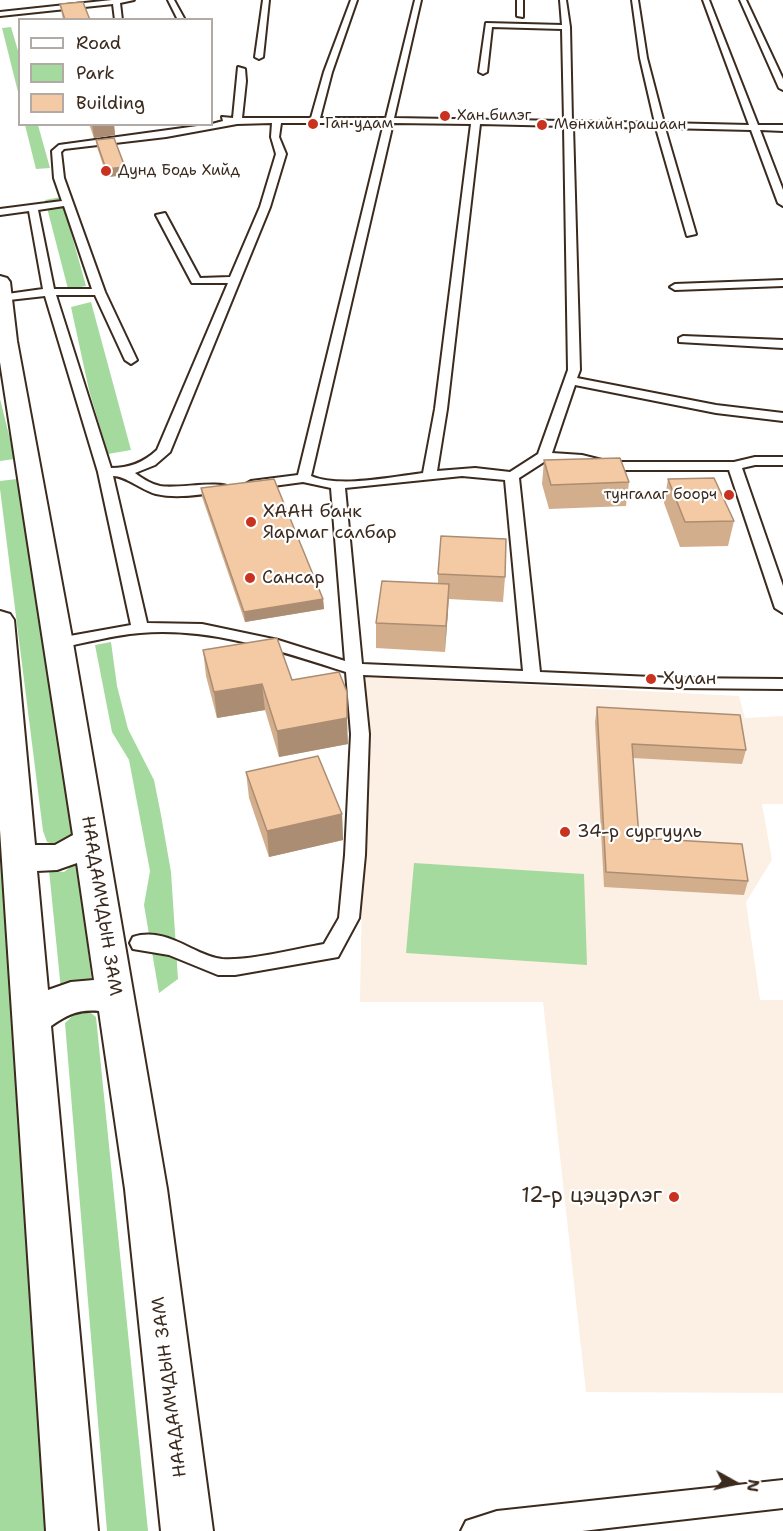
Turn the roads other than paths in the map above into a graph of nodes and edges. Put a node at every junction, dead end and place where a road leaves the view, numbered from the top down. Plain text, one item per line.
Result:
1 (131, 0) edge
2 (171, 0) edge
3 (266, 0) edge
4 (354, 0) edge
5 (418, 0) edge
6 (520, 0) edge
7 (562, 0) edge
8 (635, 0) edge
9 (706, 0) edge
10 (743, 0) edge
11 (116, 1) edge
12 (0, 14) edge
13 (520, 16) dead end
14 (119, 18) edge
15 (181, 18) edge
16 (566, 27) junction
17 (259, 57) dead end
18 (241, 69) dead end
19 (483, 72) dead end
20 (783, 88) edge
21 (213, 119) edge
22 (277, 120) junction
23 (315, 120) junction
24 (389, 120) junction
25 (237, 121) junction
26 (476, 122) junction
27 (568, 123) junction
28 (213, 125) edge
29 (661, 125) junction
30 (170, 126) edge
31 (210, 126) edge
32 (754, 128) junction
33 (783, 128) edge
34 (166, 134) junction
35 (67, 202) junction
36 (783, 203) edge
37 (33, 208) junction
38 (0, 212) edge
39 (161, 215) dead end
40 (691, 234) dead end
41 (236, 280) junction
42 (783, 283) edge
43 (675, 287) dead end
44 (1, 290) edge
45 (49, 291) junction
46 (99, 292) junction
47 (683, 340) dead end
48 (4, 341) edge
49 (783, 344) edge
50 (131, 360) dead end
51 (571, 381) junction
52 (783, 417) edge
53 (544, 456) junction
54 (783, 461) edge
55 (734, 466) junction
56 (105, 472) junction
57 (126, 473) junction
58 (429, 475) junction
59 (512, 477) junction
60 (304, 478) junction
61 (339, 484) junction
62 (783, 608) edge
63 (140, 628) junction
64 (1, 641) edge
65 (59, 643) junction
66 (354, 669) junction
67 (532, 677) junction
68 (783, 684) edge
69 (91, 839) junction
70 (20, 856) junction
71 (140, 943) dead end
72 (116, 998) junction
73 (32, 1019) junction
74 (783, 1494) edge
75 (72, 1531) edge
76 (187, 1531) edge
77 (476, 1531) edge

1 - 11 street
2 - 15 street
3 - 17 street
4 - 23 street
5 - 24 street
6 - 13 street
7 - 16 street
8 - 29 street
9 - 32 street
10 - 20 street
11 - 12 street
11 - 14 street
16 - 19 street
16 - 27 street
18 - 25 street
21 - 25 street
22 - 23 street
22 - 25 street
22 - 41 street
23 - 24 street
24 - 26 street
24 - 60 street
25 - 28 street
26 - 27 street
26 - 58 street
27 - 29 street
27 - 51 street
29 - 32 street
29 - 40 street
30 - 34 street
31 - 34 street
32 - 33 street
32 - 36 street
34 - 35 street
35 - 37 street
35 - 46 street
37 - 38 street
37 - 45 street
39 - 41 street
41 - 57 street
42 - 43 street
44 - 45 street
44 - 48 highway, НААДАМЧДЫН ЗАМ
45 - 46 street
45 - 56 street
46 - 50 street
47 - 49 street
48 - 65 highway, НААДАМЧДЫН ЗАМ
51 - 52 street
51 - 53 street
53 - 55 street
53 - 59 street
54 - 55 street
55 - 62 street
56 - 57 street
56 - 63 street
57 - 60 street
58 - 59 street
58 - 61 street
59 - 67 street
60 - 61 street
61 - 66 street
63 - 65 street
63 - 66 street
64 - 70 highway
65 - 69 highway, НААДАМЧДЫН ЗАМ
66 - 67 street
66 - 71 street
67 - 68 street
69 - 70 highway
69 - 72 highway, НААДАМЧДЫН ЗАМ
70 - 73 highway
72 - 73 highway
72 - 76 highway, НААДАМЧДЫН ЗАМ
73 - 75 highway
74 - 77 street

